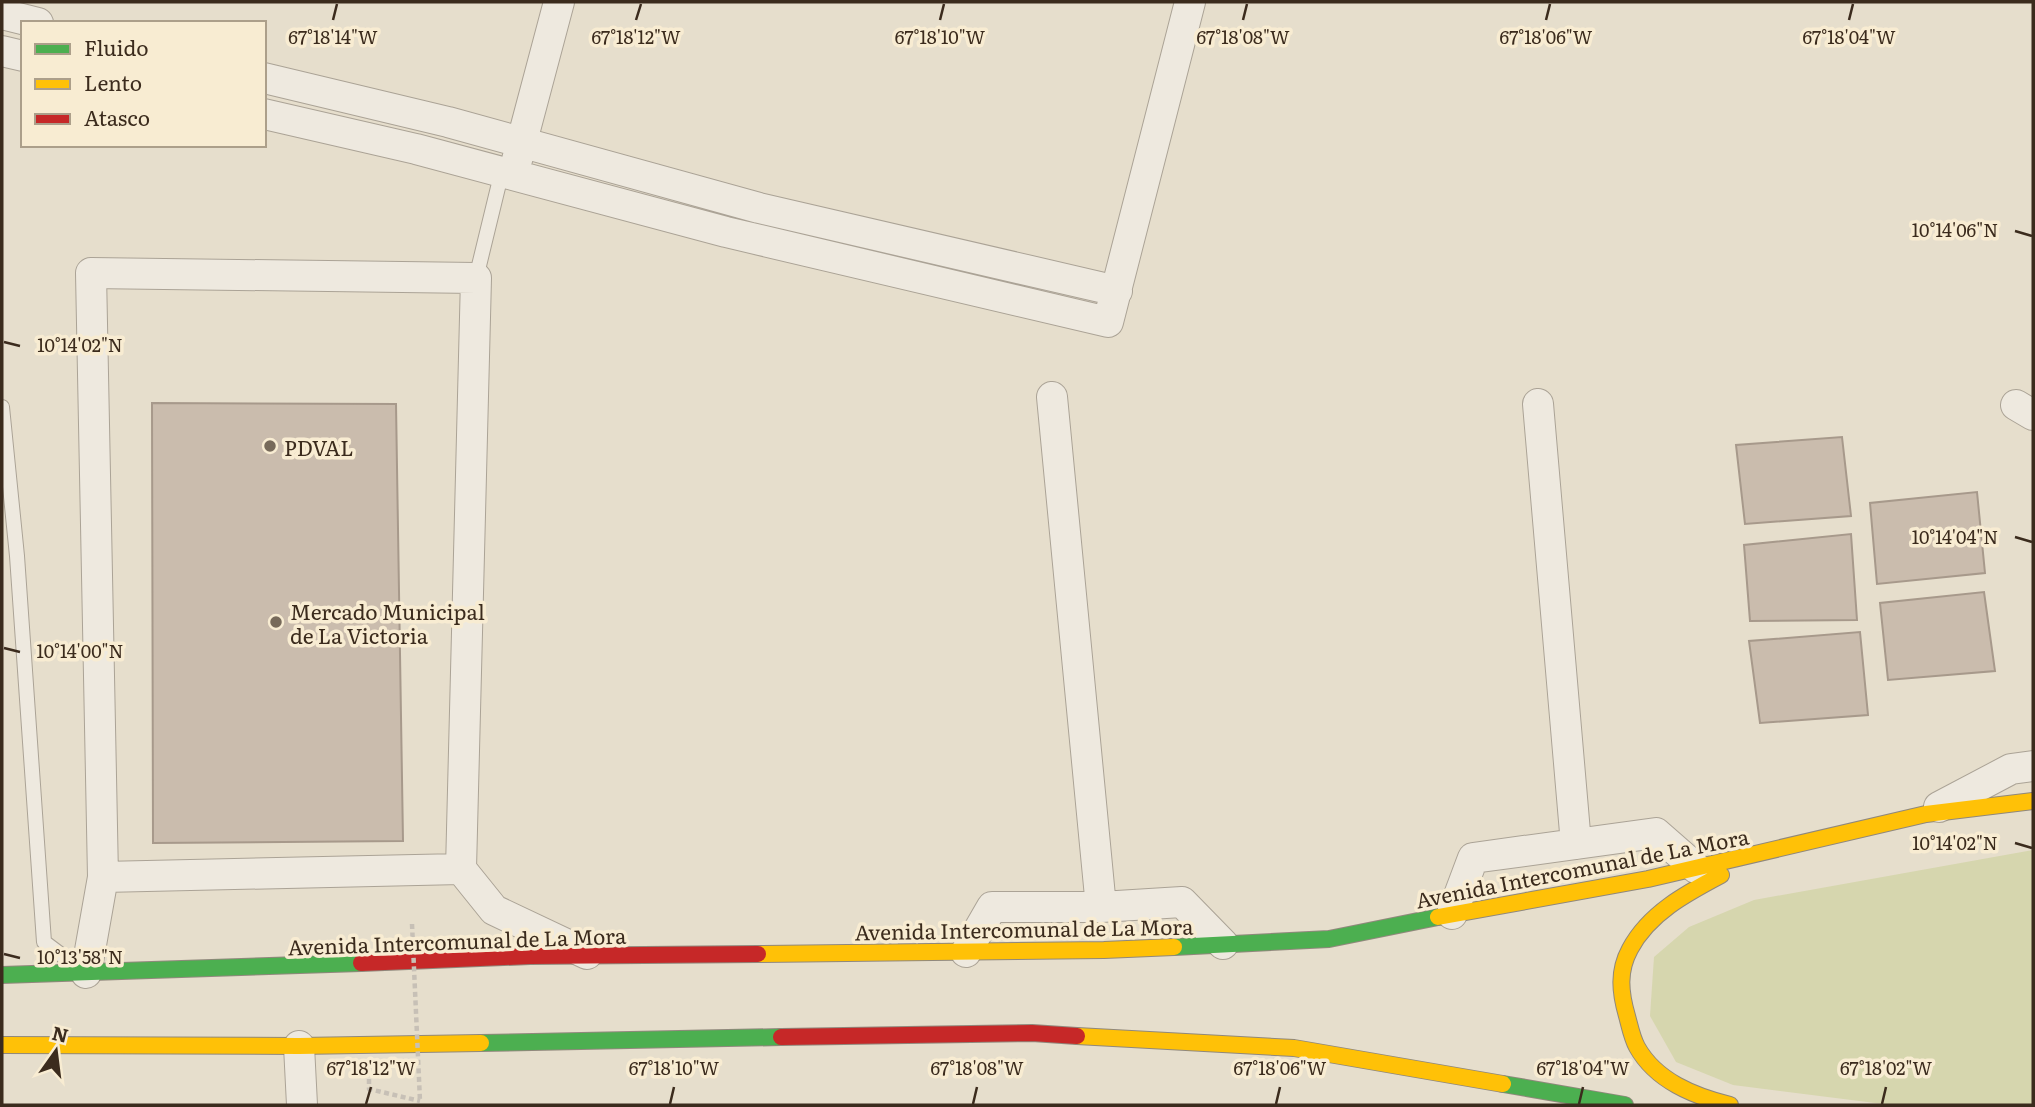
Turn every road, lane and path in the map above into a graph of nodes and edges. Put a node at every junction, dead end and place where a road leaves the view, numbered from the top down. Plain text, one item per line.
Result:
1 (559, 2) edge
2 (1190, 2) edge
3 (2, 14) edge
4 (30, 21) edge
5 (2, 51) edge
6 (21, 56) edge
7 (266, 78) edge
8 (266, 114) edge
9 (522, 142) junction
10 (508, 173) junction
11 (477, 278) junction
12 (1117, 291) junction
13 (1052, 397) dead end
14 (1538, 404) dead end
15 (2, 407) edge
16 (2033, 766) edge
17 (2033, 800) edge
18 (1926, 814) junction
19 (1576, 844) junction
20 (1770, 851) junction
21 (1696, 867) junction
22 (461, 869) junction
23 (103, 877) junction
24 (1101, 907) junction
25 (1452, 914) junction
26 (412, 924) dead end
27 (1223, 944) junction
28 (966, 951) junction
29 (591, 956) junction
30 (86, 973) junction
31 (2, 975) edge
32 (2, 1045) edge
33 (299, 1046) junction
34 (369, 1089) dead end
35 (302, 1105) edge
36 (1625, 1105) edge
37 (1730, 1105) edge

1 - 9 street
2 - 12 street
3 - 4 street
5 - 6 street
7 - 9 street
8 - 10 street
9 - 10 street
9 - 12 street
10 - 11 lane
10 - 12 street
11 - 22 street
11 - 23 street
13 - 24 street
14 - 19 street
15 - 30 lane
16 - 18 street
17 - 18 main road, Avenida Intercomunal de La Mora
18 - 20 main road, Avenida Intercomunal de La Mora
19 - 21 street
19 - 25 street
20 - 21 main road, Avenida Intercomunal de La Mora
20 - 37 main road
21 - 25 main road, Avenida Intercomunal de La Mora
22 - 23 street
22 - 29 street
23 - 30 street
24 - 27 street
24 - 28 street
25 - 27 main road, Avenida Intercomunal de La Mora
26 - 34 path, bridge
27 - 28 main road, Avenida Intercomunal de La Mora
28 - 29 main road, Avenida Intercomunal de La Mora
29 - 30 main road, Avenida Intercomunal de La Mora
30 - 31 main road, Avenida Intercomunal de La Mora
32 - 33 main road
33 - 35 street
33 - 36 main road

